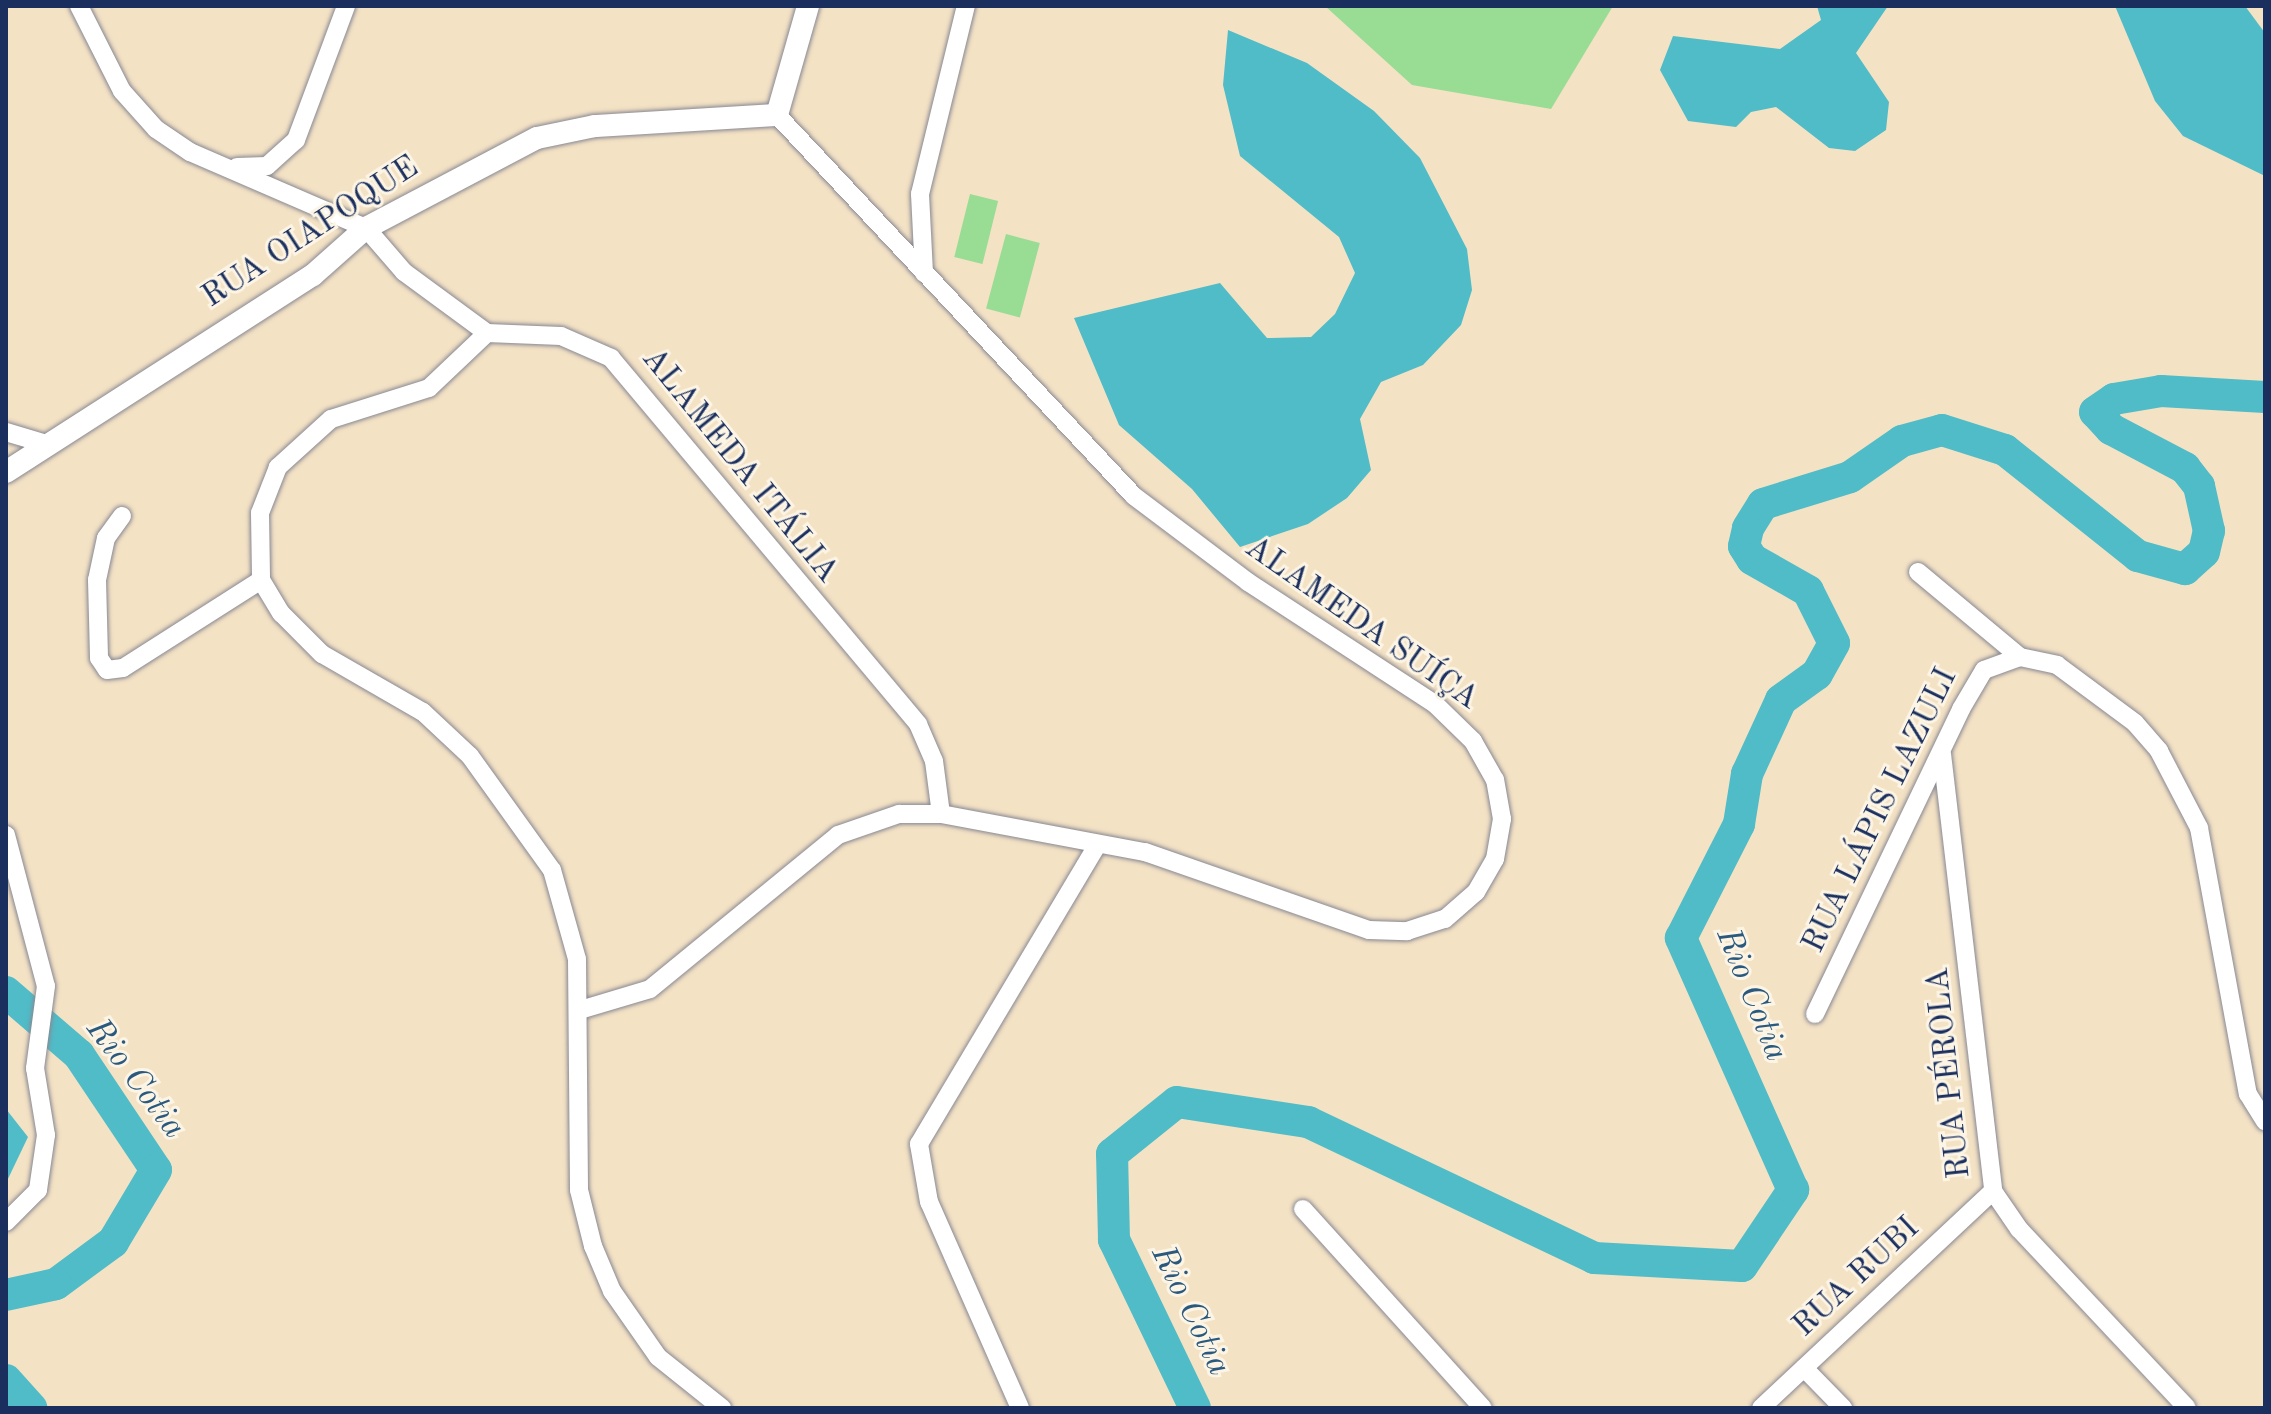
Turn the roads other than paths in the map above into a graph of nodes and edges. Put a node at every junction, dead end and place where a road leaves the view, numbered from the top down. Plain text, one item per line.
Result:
1 (79, 6) edge
2 (346, 6) edge
3 (808, 6) edge
4 (966, 6) edge
5 (777, 115) junction
6 (226, 166) junction
7 (366, 228) junction
8 (924, 273) junction
9 (487, 333) junction
10 (6, 432) edge
11 (50, 445) junction
12 (6, 472) edge
13 (122, 516) dead end
14 (1918, 572) dead end
15 (261, 580) junction
16 (2020, 657) junction
17 (1942, 754) junction
18 (941, 814) junction
19 (6, 835) edge
20 (1098, 844) junction
21 (580, 1010) junction
22 (1815, 1014) dead end
23 (2265, 1121) edge
24 (1993, 1191) junction
25 (1303, 1209) dead end
26 (6, 1222) edge
27 (1804, 1368) junction
28 (722, 1408) edge
29 (1020, 1408) edge
30 (1483, 1408) edge
31 (1761, 1408) edge
32 (1843, 1408) edge
33 (2187, 1408) edge

1 - 6 street
2 - 6 street
3 - 5 street
4 - 8 street
5 - 7 street, RUA OIAPOQUE
5 - 8 street, ALAMEDA SUÍÇA
6 - 7 street
7 - 9 street
7 - 11 street, RUA OIAPOQUE
8 - 20 street, ALAMEDA SUÍÇA
9 - 15 street
9 - 18 street, ALAMEDA ITÁLIA
10 - 11 street
11 - 12 street, RUA OIAPOQUE
13 - 15 street
14 - 16 street
15 - 21 street
16 - 17 street, RUA LÁPIS LAZULI
16 - 23 street
17 - 22 street, RUA LÁPIS LAZULI
17 - 24 street, RUA PÉROLA
18 - 20 street, ALAMEDA SUÍÇA
18 - 21 street, ALAMEDA SUÍÇA
19 - 26 street
20 - 29 street
21 - 28 street
24 - 27 street, RUA RUBI
24 - 33 street, RUA PÉROLA
25 - 30 street
27 - 31 street, RUA RUBI
27 - 32 street

